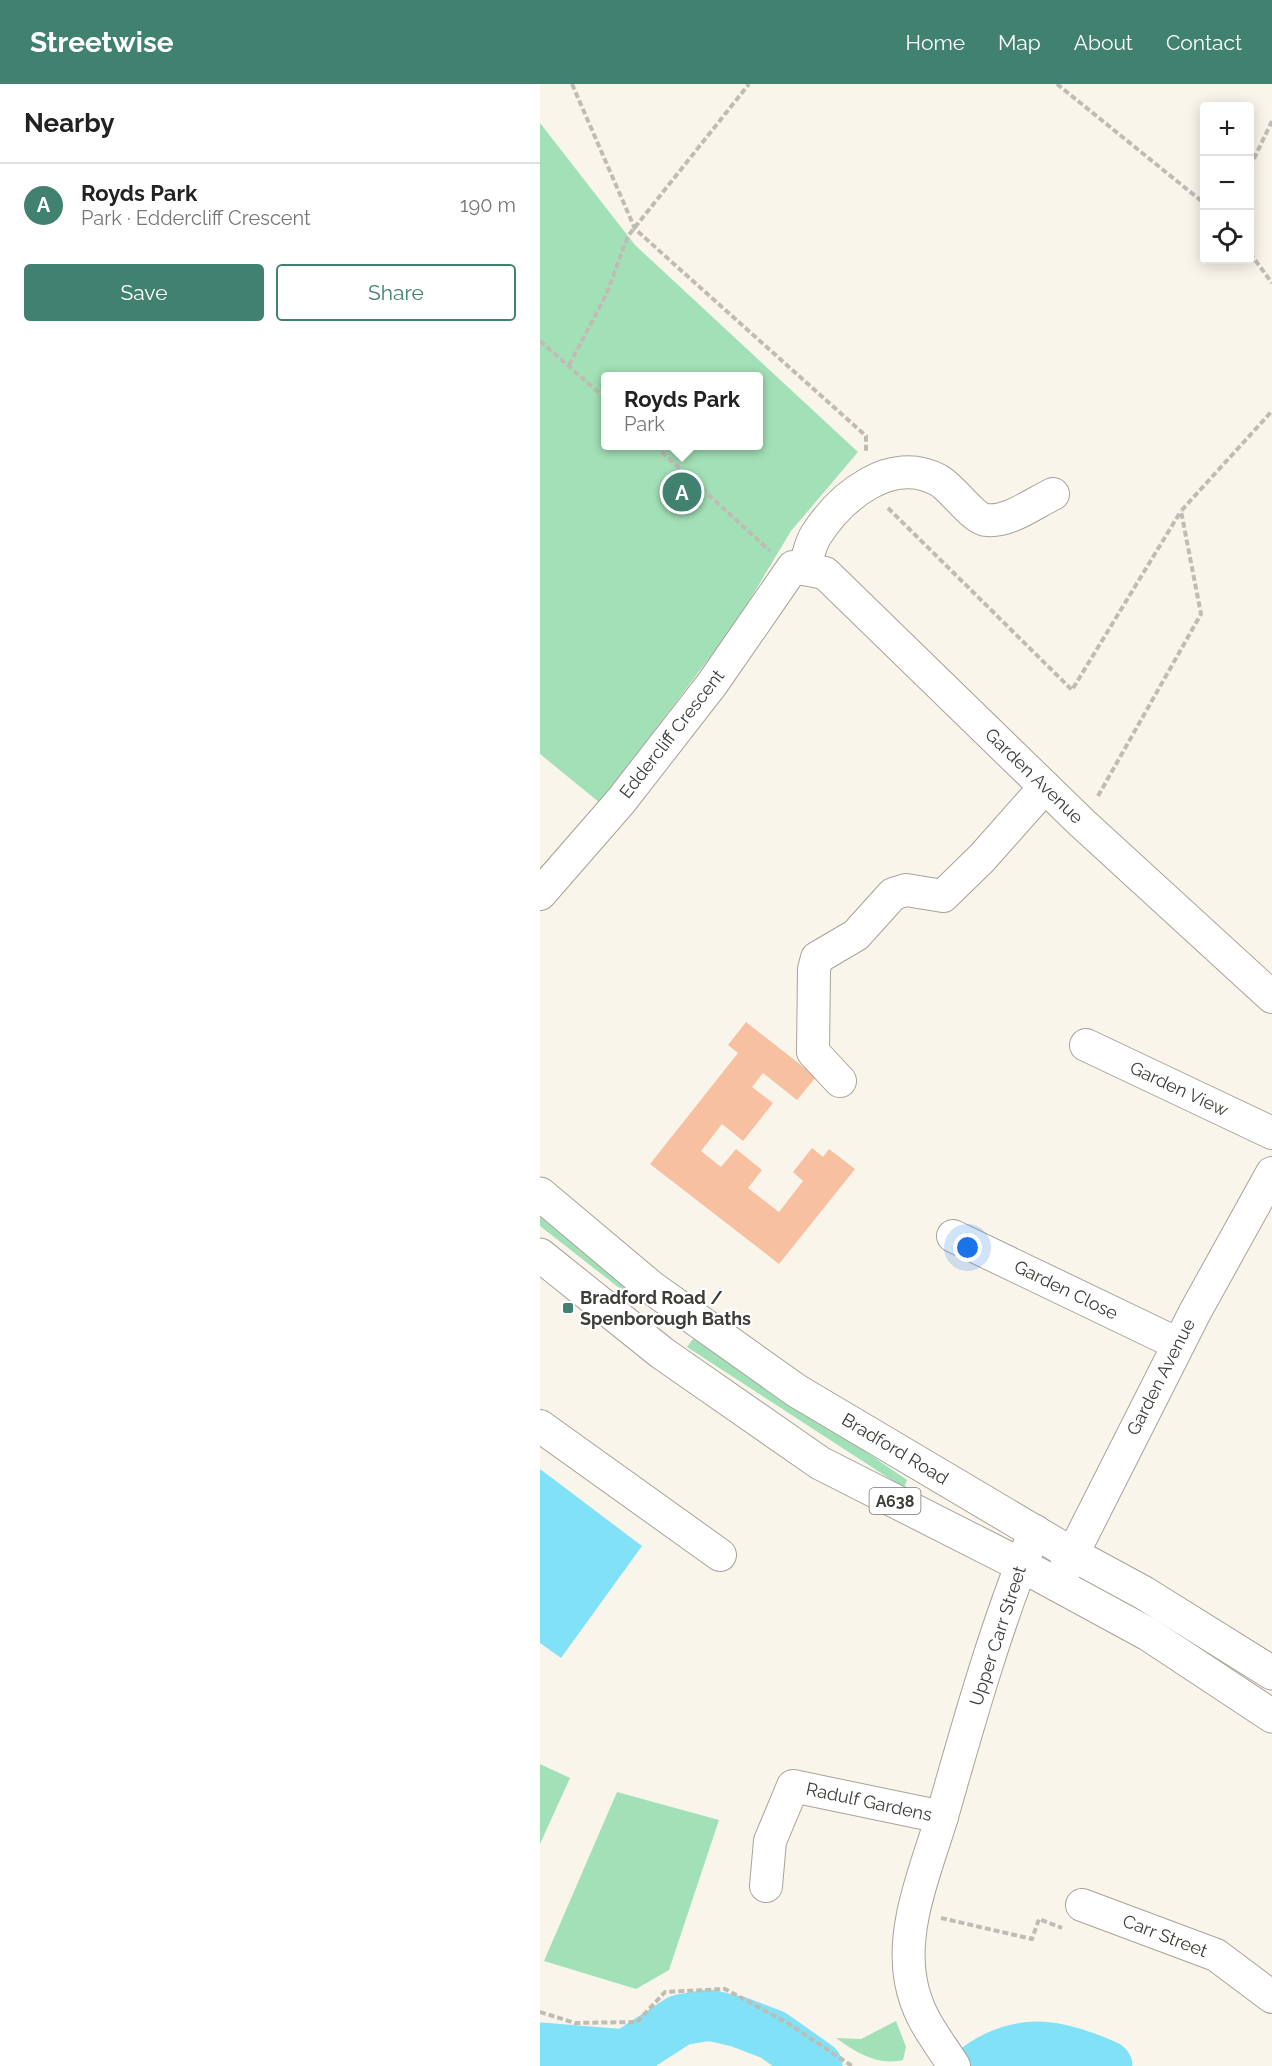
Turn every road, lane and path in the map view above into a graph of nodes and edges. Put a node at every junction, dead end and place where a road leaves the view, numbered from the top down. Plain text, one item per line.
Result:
1 (572, 84) edge
2 (749, 84) edge
3 (1057, 84) edge
4 (1272, 121) edge
5 (1254, 159) edge
6 (1200, 200) edge
7 (635, 229) junction
8 (1254, 258) edge
9 (1272, 283) edge
10 (540, 341) edge
11 (569, 365) junction
12 (601, 394) edge
13 (1272, 411) edge
14 (659, 450) edge
15 (865, 485) junction
16 (1053, 494) dead end
17 (1181, 511) junction
18 (798, 568) junction
19 (1045, 787) junction
20 (1082, 823) junction
21 (544, 880) edge
22 (1272, 997) edge
23 (1086, 1045) dead end
24 (840, 1081) dead end
25 (1272, 1133) edge
26 (1272, 1173) edge
27 (540, 1194) edge
28 (953, 1236) dead end
29 (540, 1255) edge
30 (1178, 1344) junction
31 (540, 1426) edge
32 (1035, 1531) junction
33 (1072, 1554) junction
34 (720, 1555) dead end
35 (1021, 1565) junction
36 (1057, 1585) junction
37 (1272, 1672) edge
38 (1272, 1716) edge
39 (963, 1742) joint
40 (942, 1817) junction
41 (766, 1886) dead end
42 (915, 1910) junction
43 (1077, 1918) joint
44 (1272, 1997) edge
45 (540, 2012) edge
46 (852, 2066) edge
47 (954, 2066) edge

1 - 7 path
2 - 7 path
3 - 6 path
4 - 5 path
7 - 11 path
7 - 15 path
8 - 9 path
10 - 11 path
11 - 12 path
13 - 17 path
14 - 18 path
15 - 16 street, Eddercliff Crescent
15 - 17 path
15 - 18 street, Eddercliff Crescent
17 - 20 path
18 - 19 street, Garden Avenue
18 - 21 street, Eddercliff Crescent
19 - 20 street, Garden Avenue
19 - 24 street
20 - 22 street, Garden Avenue
23 - 25 street, Garden View
26 - 30 street, Garden Avenue
27 - 32 main road, Bradford Road / A638
28 - 30 street, Garden Close
29 - 35 main road, A638
30 - 33 street, Garden Avenue
31 - 34 street
32 - 33 main road, Bradford Road / A638
32 - 35 street, Upper Carr Street
33 - 36 street, Garden Avenue
33 - 37 main road, Bradford Road / A638
35 - 36 main road, A638
35 - 39 street, Upper Carr Street
36 - 38 main road, A638
39 - 40 street, Radulf Gardens
40 - 41 street, Radulf Gardens
40 - 42 street, Radulf Gardens
42 - 43 path
42 - 47 street, Radulf Gardens
43 - 44 street, Carr Street
45 - 46 path

